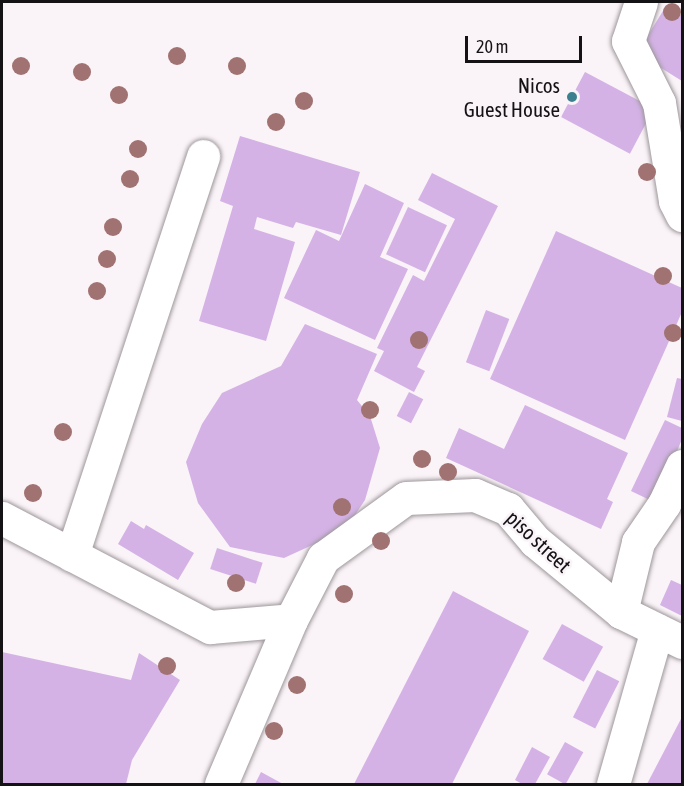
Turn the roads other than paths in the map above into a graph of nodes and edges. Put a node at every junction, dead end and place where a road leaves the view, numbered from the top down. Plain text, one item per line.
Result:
1 (641, 2) edge
2 (202, 156) dead end
3 (682, 215) edge
4 (682, 466) edge
5 (2, 518) edge
6 (72, 555) junction
7 (621, 612) junction
8 (291, 620) junction
9 (670, 636) edge
10 (221, 784) edge
11 (613, 784) edge

1 - 3 street
2 - 6 street
4 - 7 street
5 - 6 street
6 - 8 street
7 - 8 street, piso street
7 - 9 street, piso street
8 - 10 street, piso street
9 - 11 street

